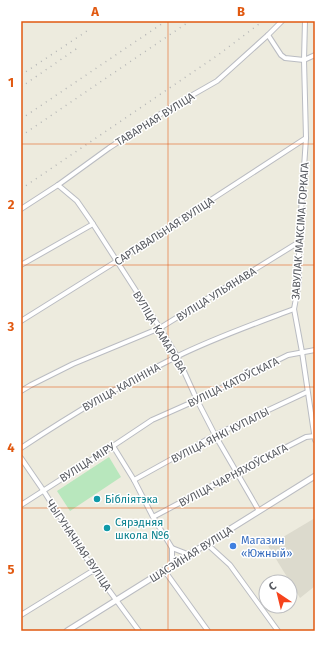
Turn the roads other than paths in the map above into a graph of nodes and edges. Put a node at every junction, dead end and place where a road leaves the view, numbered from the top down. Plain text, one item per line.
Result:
1 (282, 21) edge
2 (305, 21) edge
3 (268, 35) junction
4 (315, 55) edge
5 (304, 60) junction
6 (306, 138) junction
7 (58, 185) junction
8 (21, 209) edge
9 (93, 224) junction
10 (299, 242) junction
11 (117, 261) junction
12 (21, 265) edge
13 (294, 309) junction
14 (21, 321) edge
15 (160, 328) junction
16 (315, 350) edge
17 (302, 352) junction
18 (177, 356) junction
19 (21, 391) edge
20 (307, 392) junction
21 (197, 400) junction
22 (152, 420) joint
23 (215, 435) junction
24 (314, 436) edge
25 (315, 440) edge
26 (113, 446) junction
27 (21, 448) edge
28 (21, 458) edge
29 (236, 473) junction
30 (315, 476) edge
31 (134, 480) junction
32 (43, 490) junction
33 (21, 504) edge
34 (259, 511) junction
35 (153, 517) junction
36 (207, 544) junction
37 (172, 548) junction
38 (190, 555) junction
39 (172, 565) junction
40 (94, 570) junction
41 (164, 570) junction
42 (116, 600) junction
43 (21, 615) edge
44 (67, 631) edge
45 (139, 631) edge
46 (208, 631) edge
47 (278, 631) edge

1 - 3 street, ТАВАРНАЯ ВУЛІЦА
2 - 5 street, ЗАВУЛАК МАКСІМА ГОРКАГА
3 - 5 street
3 - 7 street, ТАВАРНАЯ ВУЛІЦА
4 - 5 street
5 - 6 street, ЗАВУЛАК МАКСІМА ГОРКАГА
6 - 10 street, ЗАВУЛАК МАКСІМА ГОРКАГА
6 - 11 street, САРТАВАЛЬНАЯ ВУЛІЦА
7 - 8 street, ТАВАРНАЯ ВУЛІЦА
7 - 9 street, ВУЛІЦА КАМАРОВА
9 - 11 street, ВУЛІЦА КАМАРОВА
9 - 12 street
10 - 13 street, ЗАВУЛАК МАКСІМА ГОРКАГА
10 - 15 street, ВУЛІЦА УЛЬЯНАВА
11 - 14 street, САРТАВАЛЬНАЯ ВУЛІЦА
11 - 15 street, ВУЛІЦА КАМАРОВА
13 - 17 street, ЗАВУЛАК МАКСІМА ГОРКАГА
13 - 18 street, ВУЛІЦА КАЛІНІНА
15 - 18 street, ВУЛІЦА КАМАРОВА
15 - 19 street, ВУЛІЦА УЛЬЯНАВА
16 - 17 street, ВУЛІЦА КАТОЎСКАГА
17 - 20 street, ЗАВУЛАК МАКСІМА ГОРКАГА
17 - 21 street, ВУЛІЦА КАТОЎСКАГА
18 - 21 street, ВУЛІЦА КАМАРОВА
18 - 27 street, ВУЛІЦА КАЛІНІНА
20 - 23 street, ВУЛІЦА ЯНКІ КУПАЛЫ
20 - 24 street, ЗАВУЛАК МАКСІМА ГОРКАГА
21 - 22 street, ВУЛІЦА КАТОЎСКАГА
21 - 23 street, ВУЛІЦА КАМАРОВА
22 - 26 street, ВУЛІЦА МІРУ
23 - 29 street, ВУЛІЦА КАМАРОВА
23 - 31 street, ВУЛІЦА ЯНКІ КУПАЛЫ
24 - 25 street, ЗАВУЛАК МАКСІМА ГОРКАГА
24 - 29 street, ВУЛІЦА ЧАРНЯХОЎСКАГА
26 - 31 street
26 - 32 street, ВУЛІЦА МІРУ
28 - 32 street, ЧЫГУНАЧНАЯ ВУЛІЦА
29 - 34 street, ВУЛІЦА КАМАРОВА
29 - 35 street, ВУЛІЦА ЧАРНЯХОЎСКАГА
30 - 34 street, ШАСЭЙНАЯ ВУЛІЦА
31 - 35 street
32 - 33 street, ВУЛІЦА МІРУ
32 - 40 street, ЧЫГУНАЧНАЯ ВУЛІЦА
34 - 36 street, ШАСЭЙНАЯ ВУЛІЦА
35 - 37 street
36 - 38 street, ШАСЭЙНАЯ ВУЛІЦА
36 - 47 street
37 - 38 street
37 - 39 street
38 - 39 street, ШАСЭЙНАЯ ВУЛІЦА
39 - 41 street, ШАСЭЙНАЯ ВУЛІЦА
40 - 42 street, ЧЫГУНАЧНАЯ ВУЛІЦА
40 - 43 street
41 - 42 street, ШАСЭЙНАЯ ВУЛІЦА
41 - 46 street
42 - 44 street, ШАСЭЙНАЯ ВУЛІЦА
42 - 45 street, ЧЫГУНАЧНАЯ ВУЛІЦА

